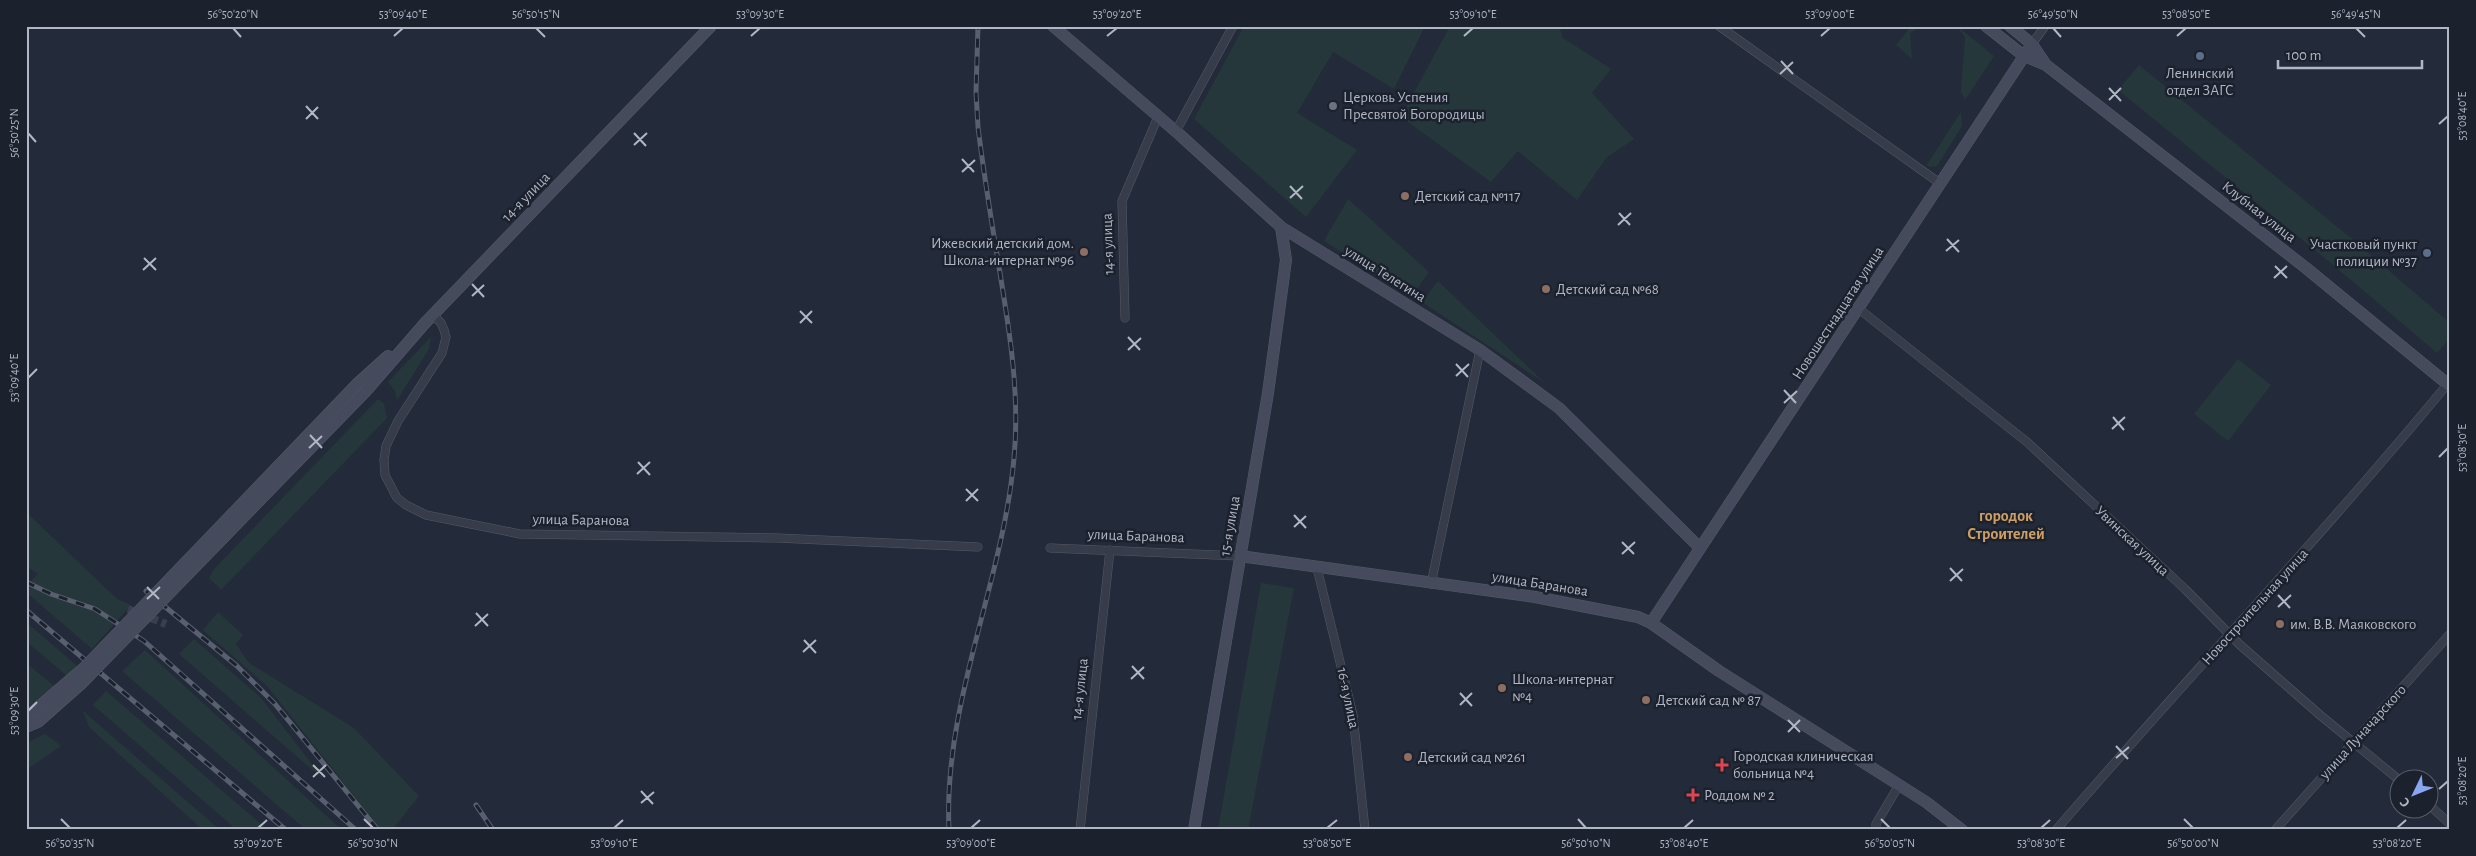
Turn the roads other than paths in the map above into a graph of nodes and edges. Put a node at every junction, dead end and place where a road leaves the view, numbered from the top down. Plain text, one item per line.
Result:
1 (711, 26) edge
2 (1053, 26) edge
3 (1233, 26) edge
4 (1719, 26) edge
5 (1986, 26) edge
6 (2010, 26) edge
7 (2045, 26) edge
8 (2032, 44) junction
9 (2024, 56) junction
10 (2046, 65) junction
11 (1158, 116) junction
12 (1176, 131) junction
13 (1941, 184) junction
14 (1281, 227) junction
15 (1859, 309) junction
16 (1125, 318) dead end
17 (429, 319) junction
18 (1480, 350) junction
19 (2449, 384) edge
20 (978, 547) dead end
21 (1050, 548) dead end
22 (1700, 548) junction
23 (1110, 550) junction
24 (1240, 556) junction
25 (1317, 568) junction
26 (1431, 584) junction
27 (1651, 623) junction
28 (2450, 634) edge
29 (2230, 635) junction
30 (32, 717) edge
31 (26, 727) edge
32 (2354, 743) junction
33 (2388, 771) edge
34 (1899, 785) junction
35 (2438, 813) edge
36 (2450, 824) edge
37 (1080, 830) edge
38 (1194, 830) edge
39 (1365, 830) edge
40 (1876, 830) edge
41 (1962, 830) edge
42 (2056, 830) edge
43 (2274, 830) edge

1 - 17 main road, 14-я улица
2 - 11 main road, улица Телегина
3 - 12 street
4 - 13 street
5 - 9 main road, Клубная улица
6 - 8 main road, Клубная улица
7 - 8 street
8 - 9 main road, Новошестнадцатая улица
8 - 10 main road, Клубная улица
9 - 10 main road, Клубная улица
9 - 13 main road, Новошестнадцатая улица
10 - 19 main road, Клубная улица
11 - 12 main road, улица Телегина
11 - 16 street, 14-я улица
12 - 14 main road, улица Телегина
13 - 15 main road, Новошестнадцатая улица
14 - 18 main road, улица Телегина
14 - 24 main road, 15-я улица
15 - 22 main road, Новошестнадцатая улица
15 - 29 street, Увинская улица
17 - 20 street, улица Баранова
17 - 30 main road, 14-я улица, bridge
18 - 22 main road, улица Телегина
18 - 26 street
19 - 29 street, Новостроительная улица
21 - 23 street, улица Баранова
22 - 27 main road, Новошестнадцатая улица
23 - 24 street, улица Баранова
23 - 37 street, 14-я улица
24 - 25 main road, улица Баранова
24 - 38 main road, 15-я улица
25 - 26 main road, улица Баранова
25 - 39 street, 16-я улица
26 - 27 main road, улица Баранова
27 - 34 main road, улица Баранова
28 - 32 street, улица Луначарского
29 - 32 street, Увинская улица
29 - 42 street, Новостроительная улица
30 - 31 main road, 14-я улица
32 - 33 street, Увинская улица
32 - 43 street, улица Луначарского
34 - 40 street
34 - 41 main road, улица Баранова
35 - 36 street

